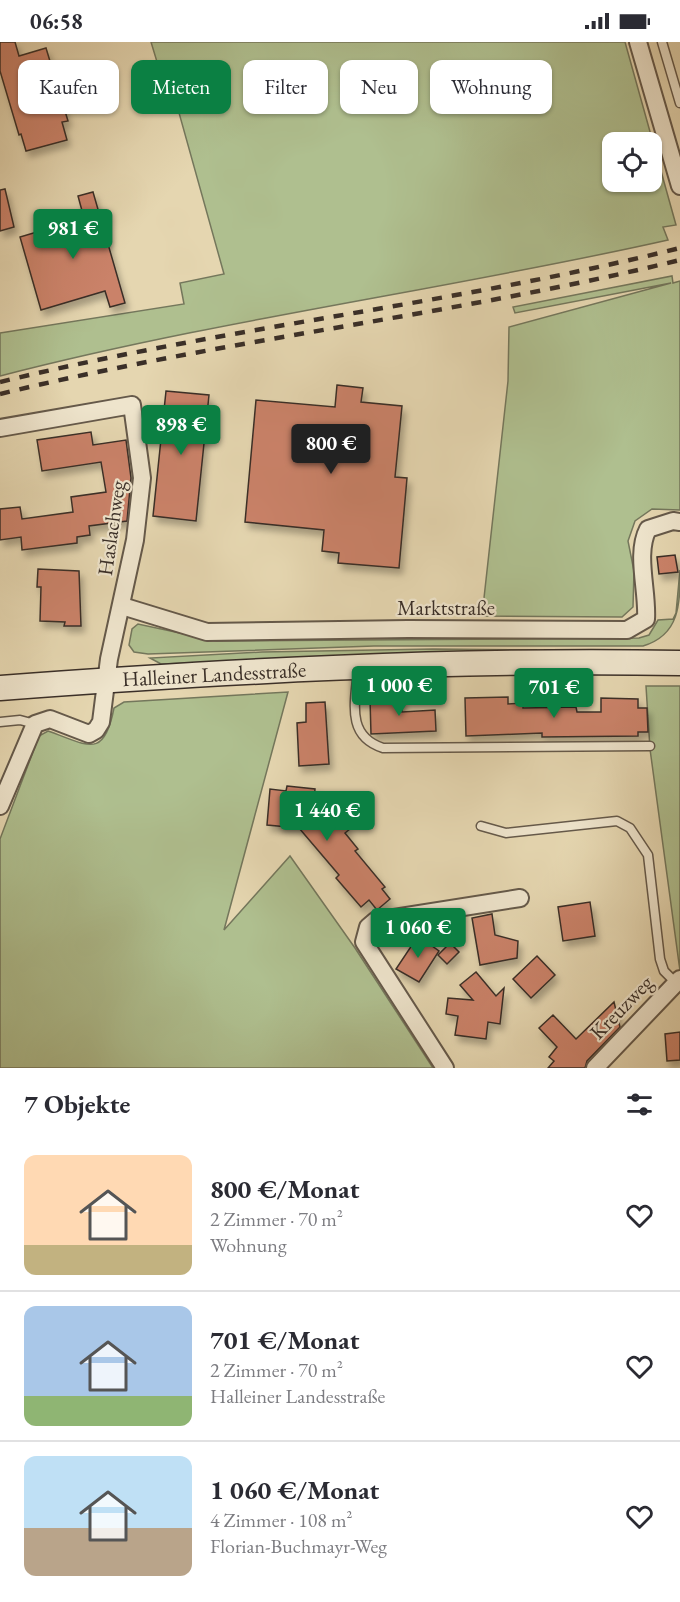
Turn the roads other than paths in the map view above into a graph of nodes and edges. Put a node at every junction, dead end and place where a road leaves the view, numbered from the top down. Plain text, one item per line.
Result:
1 (638, 42) edge
2 (662, 42) edge
3 (680, 103) edge
4 (680, 186) edge
5 (0, 428) edge
6 (680, 522) edge
7 (122, 606) junction
8 (680, 663) edge
9 (358, 665) junction
10 (106, 680) junction
11 (0, 688) edge
12 (0, 722) edge
13 (35, 724) junction
14 (650, 746) dead end
15 (0, 806) edge
16 (481, 826) dead end
17 (519, 898) dead end
18 (678, 981) edge
19 (445, 1068) edge
20 (595, 1068) edge

1 - 4 street
2 - 3 lane
5 - 7 street, Haslachweg
6 - 7 street, Marktstraße
7 - 10 street, Haslachweg
8 - 9 main road, Halleiner Landesstraße
9 - 10 main road, Halleiner Landesstraße
9 - 14 lane
10 - 11 main road, Halleiner Landesstraße
10 - 13 street, Haslachweg
12 - 13 lane
13 - 15 street
16 - 18 lane
17 - 19 street
18 - 20 street, Kreuzweg

